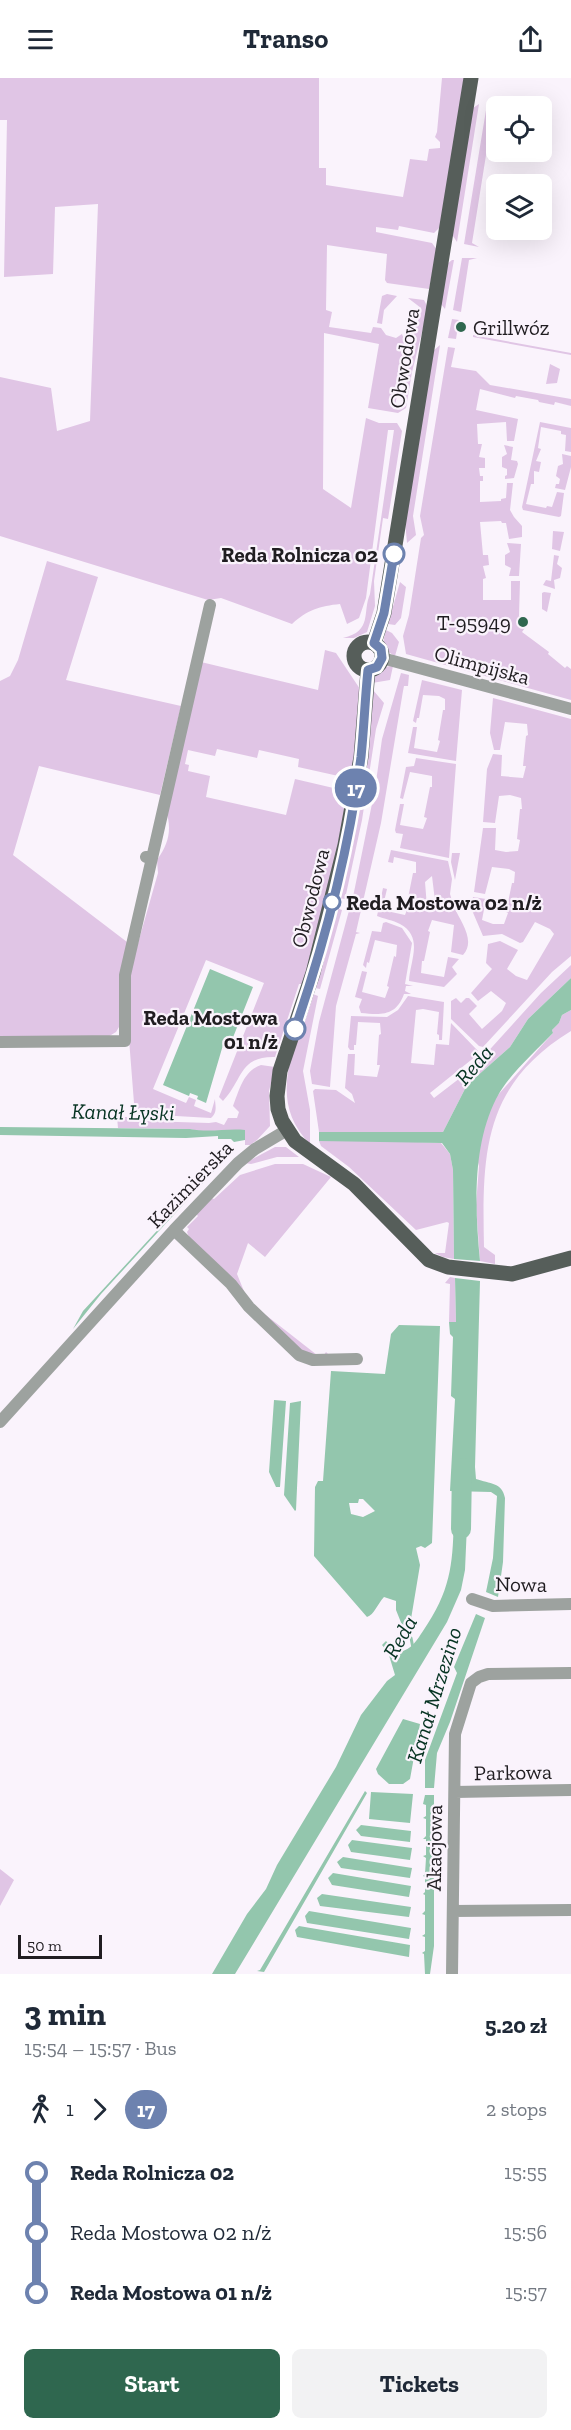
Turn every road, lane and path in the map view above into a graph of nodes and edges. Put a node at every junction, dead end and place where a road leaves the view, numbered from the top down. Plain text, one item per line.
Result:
1 (471, 78) edge
2 (210, 605) dead end
3 (374, 643) junction
4 (382, 658) junction
5 (368, 670) junction
6 (571, 709) edge
7 (0, 1041) edge
8 (287, 1130) junction
9 (174, 1230) junction
10 (571, 1258) edge
11 (357, 1359) dead end
12 (0, 1422) edge
13 (472, 1599) dead end
14 (571, 1604) edge
15 (571, 1672) edge
16 (571, 1790) edge
17 (455, 1792) junction
18 (571, 1910) edge
19 (453, 1911) junction
20 (452, 1974) edge

1 - 3 main road, Obwodowa
2 - 7 street
3 - 4 main road
3 - 5 main road
4 - 5 main road
4 - 6 street, Olimpijska
5 - 8 main road, Obwodowa
8 - 9 street, Kazimierska
8 - 10 main road
9 - 11 street
9 - 12 street, Kazimierska
13 - 14 street, Nowa
15 - 17 street, Akacjowa
16 - 17 street, Parkowa
17 - 19 street, Akacjowa
18 - 19 street
19 - 20 street, Akacjowa

